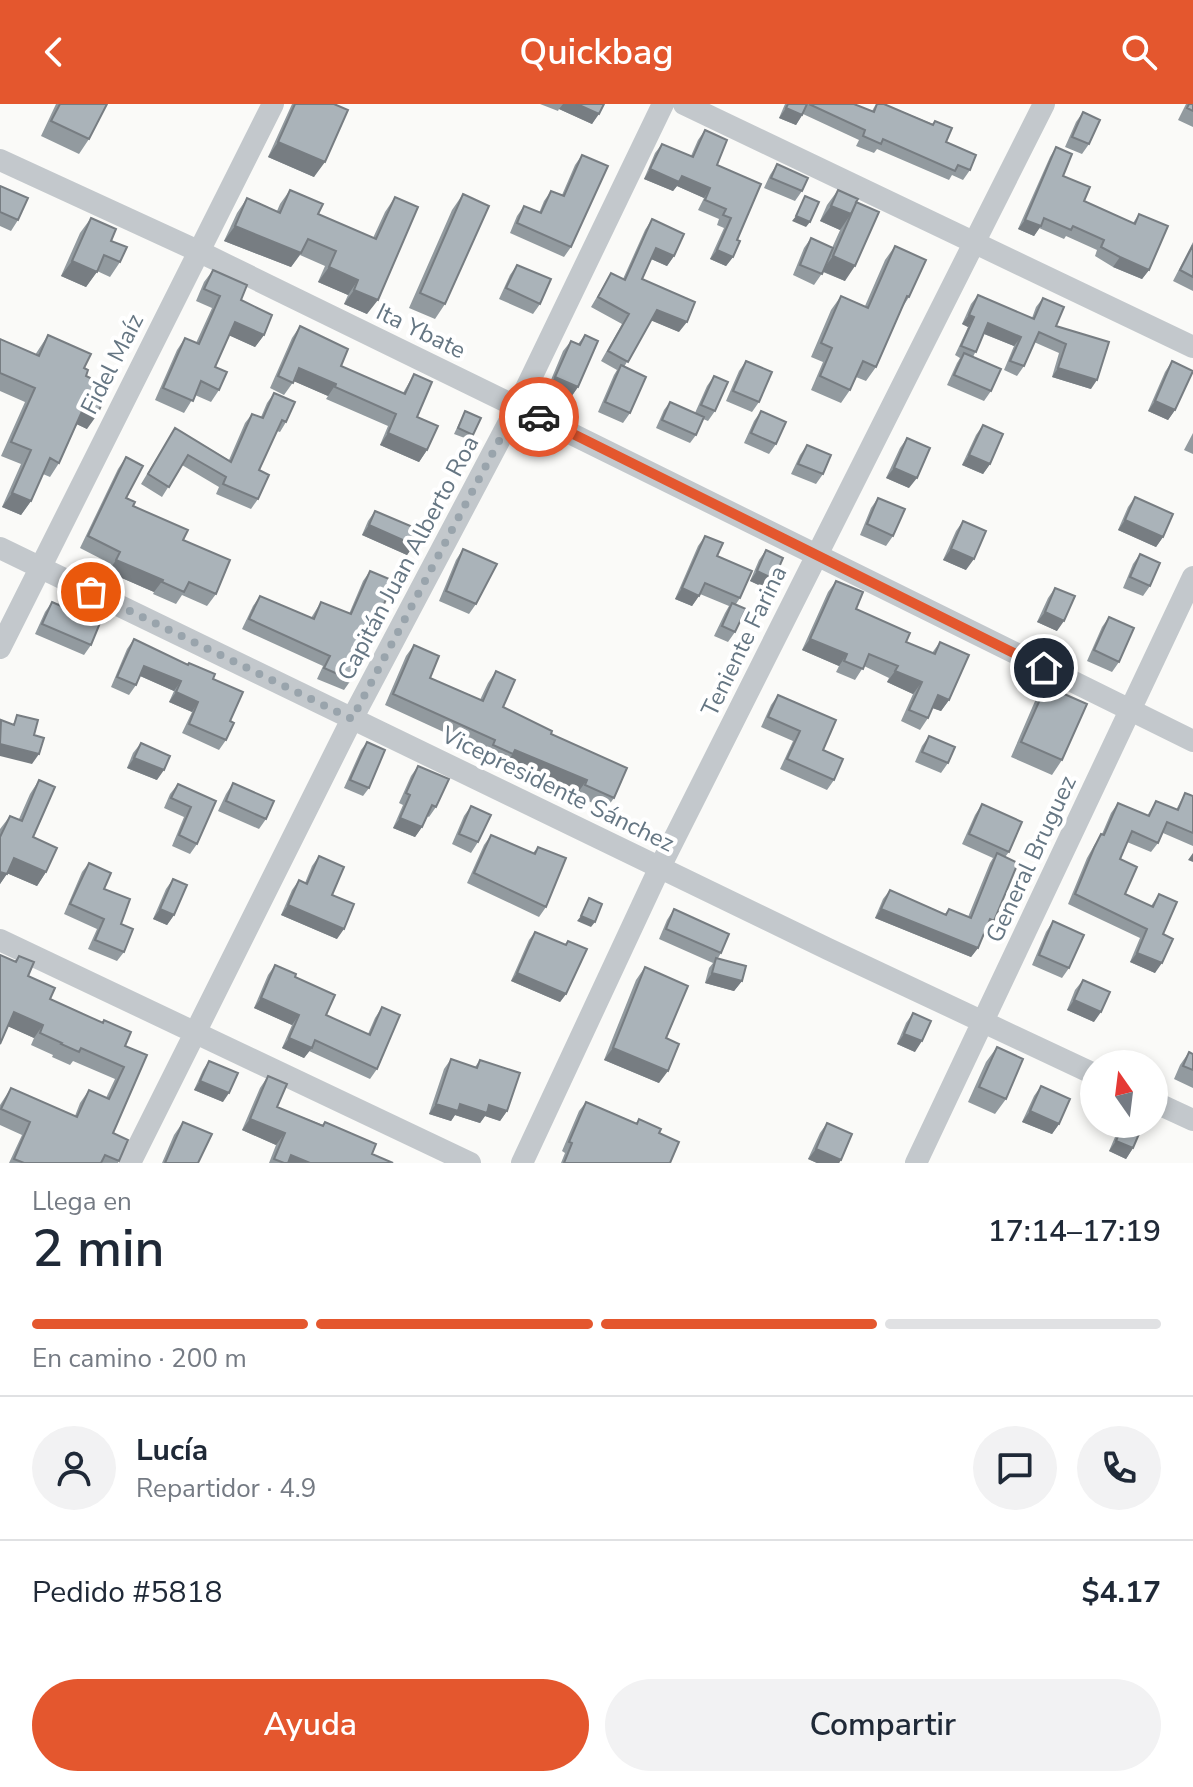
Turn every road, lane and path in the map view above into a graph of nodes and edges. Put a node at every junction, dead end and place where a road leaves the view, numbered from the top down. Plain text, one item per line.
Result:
1 (273, 104) edge
2 (663, 104) edge
3 (684, 104) edge
4 (1044, 104) edge
5 (0, 160) edge
6 (973, 242) junction
7 (198, 251) junction
8 (1193, 347) edge
9 (517, 407) junction
10 (0, 548) edge
11 (816, 555) junction
12 (40, 568) junction
13 (1193, 577) edge
14 (0, 648) edge
15 (1130, 711) junction
16 (352, 719) junction
17 (1193, 741) edge
18 (660, 867) junction
19 (0, 940) edge
20 (983, 1022) junction
21 (197, 1033) junction
22 (1080, 1067) edge
23 (1168, 1108) edge
24 (1193, 1120) edge
25 (130, 1163) edge
26 (470, 1163) edge
27 (522, 1163) edge
28 (916, 1163) edge

1 - 7 street, Fidel Maíz
2 - 9 street, Capitán Juan Alberto Roa
3 - 6 street
4 - 6 street, Teniente Farina
5 - 7 street, Ita Ybate
6 - 8 street
6 - 11 street, Teniente Farina
7 - 9 street, Ita Ybate
7 - 12 street, Fidel Maíz
9 - 11 street, Ita Ybate
9 - 16 street, Capitán Juan Alberto Roa
10 - 12 street, Vicepresidente Sánchez
11 - 15 street, Ita Ybate
11 - 18 street, Teniente Farina
12 - 14 street, Fidel Maíz
12 - 16 street, Vicepresidente Sánchez
13 - 15 street, General Bruguez
15 - 17 street, Ita Ybate
15 - 20 street, General Bruguez
16 - 18 street, Vicepresidente Sánchez
16 - 21 street, Capitán Juan Alberto Roa
18 - 20 street, Vicepresidente Sánchez
18 - 27 street, Teniente Farina
19 - 21 street
20 - 22 street, Vicepresidente Sánchez
20 - 28 street, General Bruguez
21 - 25 street, Capitán Juan Alberto Roa
21 - 26 street
23 - 24 street

